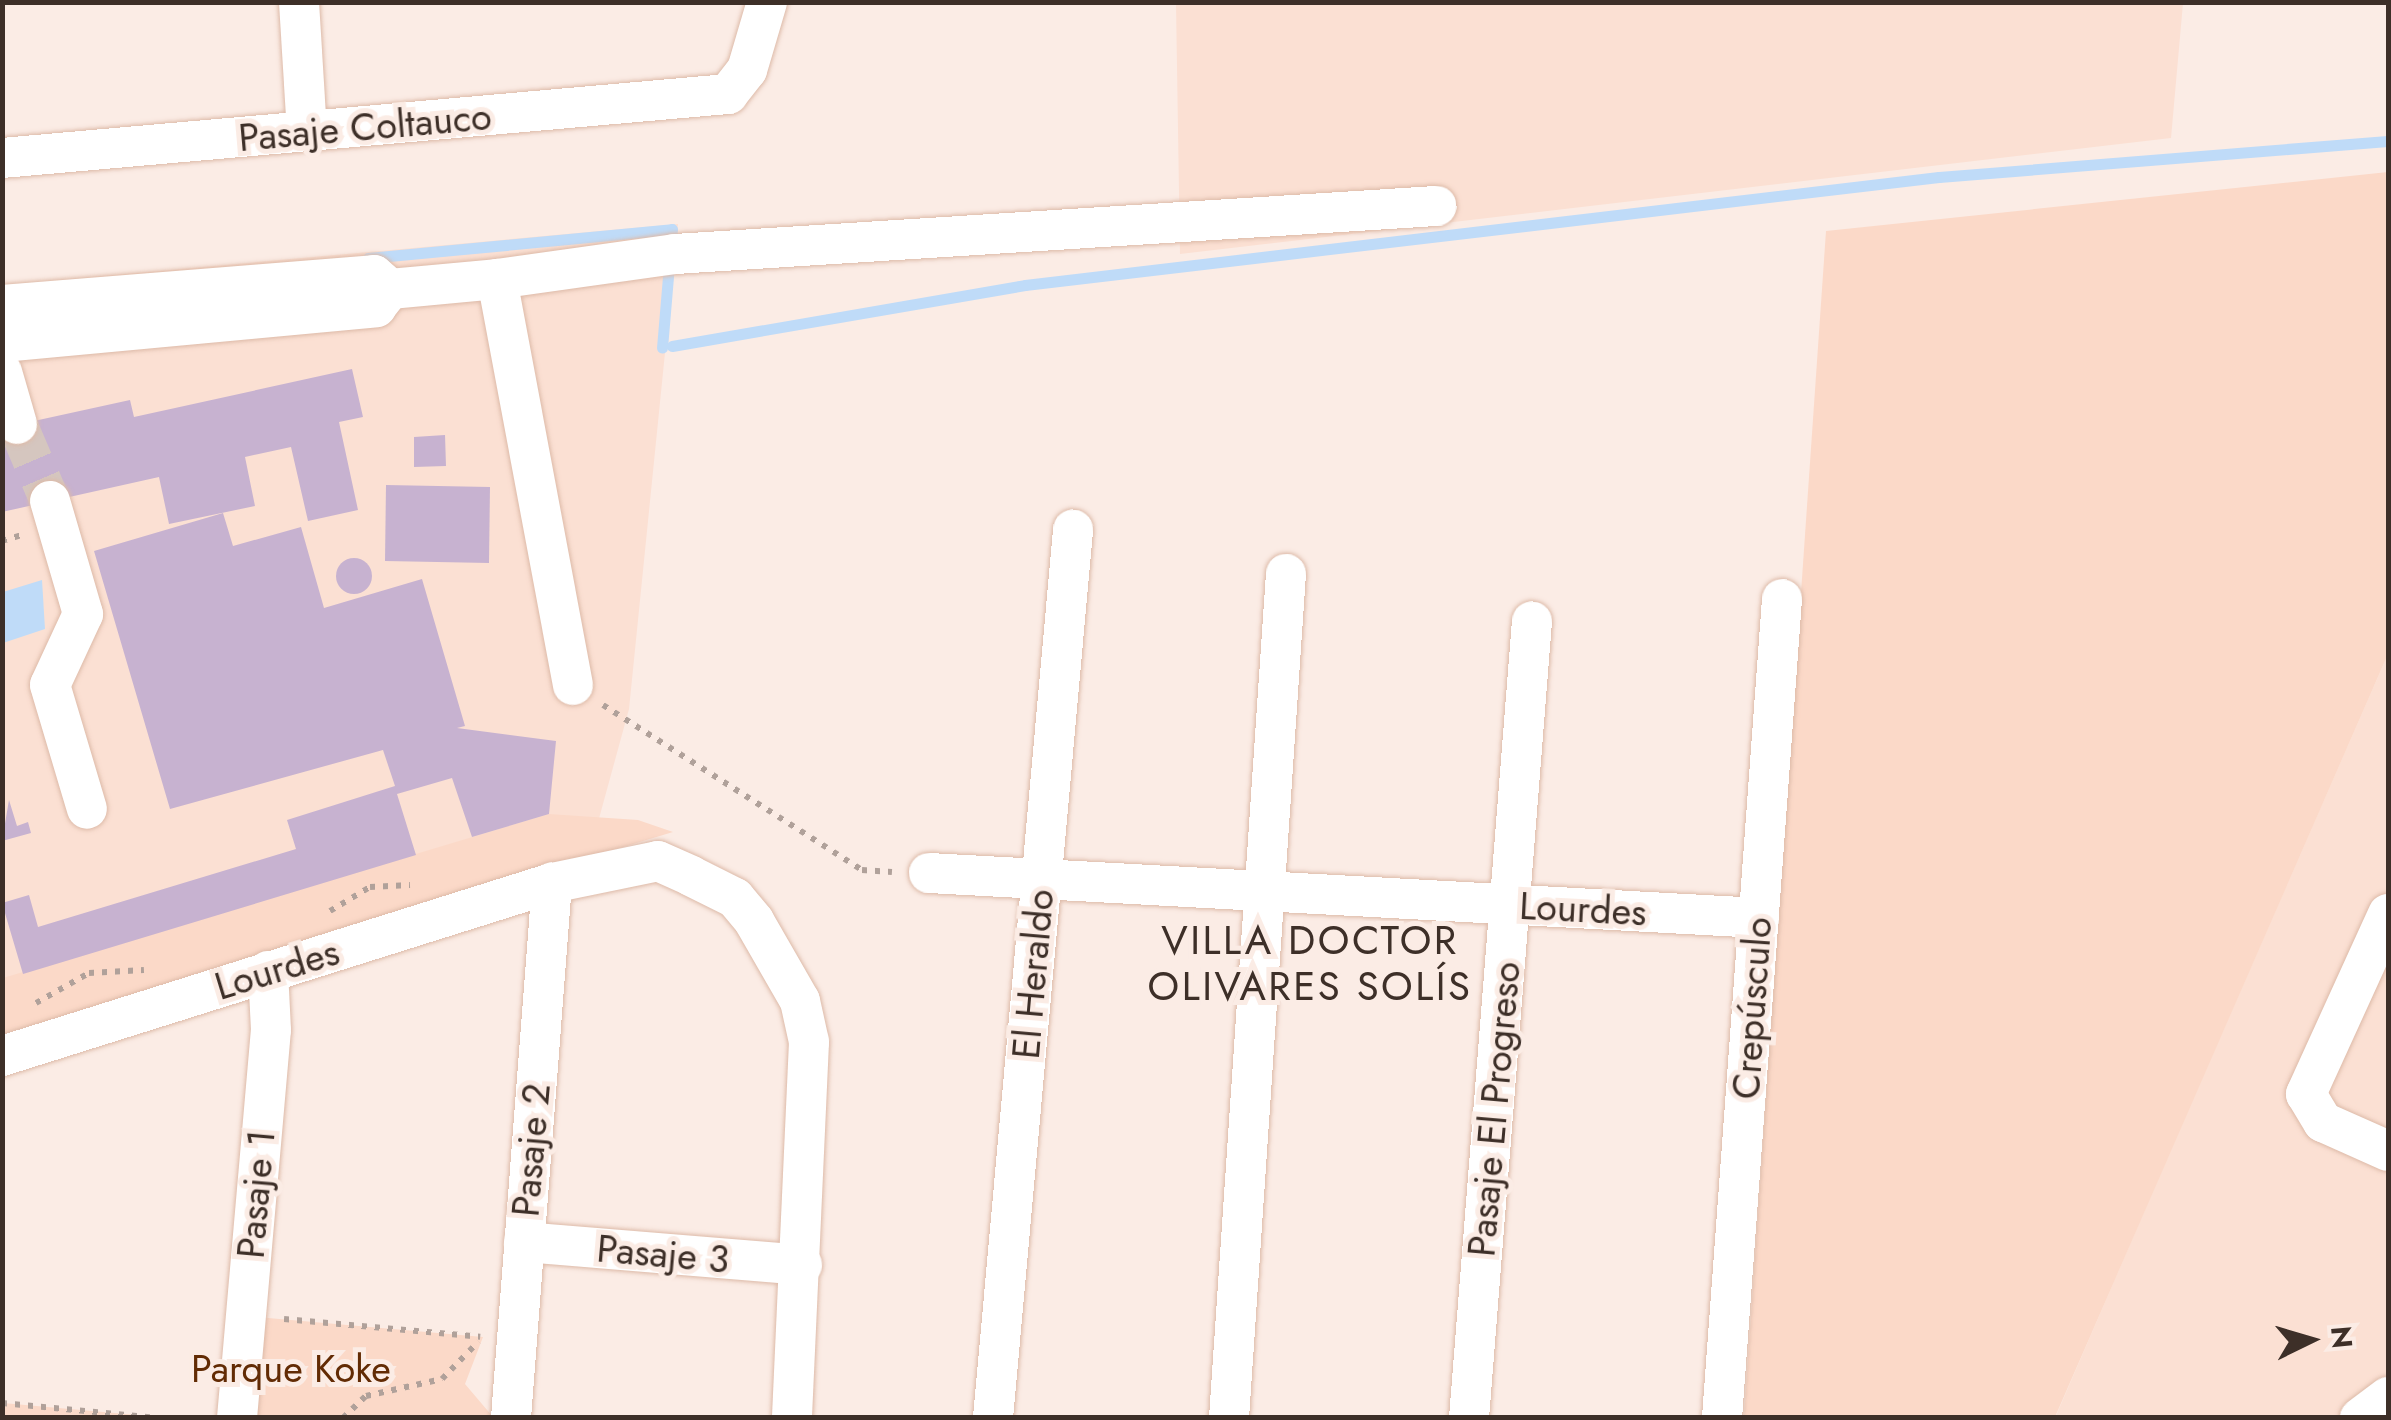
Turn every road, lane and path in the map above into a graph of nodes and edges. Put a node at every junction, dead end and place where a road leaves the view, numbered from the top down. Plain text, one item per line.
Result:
1 (299, 2) edge
2 (768, 2) edge
3 (307, 131) junction
4 (2, 158) edge
5 (1436, 206) dead end
6 (497, 280) junction
7 (390, 289) junction
8 (2, 305) edge
9 (2, 342) edge
10 (2, 372) edge
11 (17, 424) tunnel mouth
12 (50, 501) tunnel mouth
13 (1073, 530) dead end
14 (1286, 574) dead end
15 (1782, 599) dead end
16 (1532, 621) dead end
17 (573, 685) joint
18 (88, 809) dead end
19 (929, 873) joint
20 (1041, 881) junction
21 (552, 883) junction
22 (1264, 893) junction
23 (1510, 905) junction
24 (2388, 914) edge
25 (1759, 918) junction
26 (268, 971) junction
27 (2, 1056) edge
28 (2388, 1151) edge
29 (524, 1242) junction
30 (802, 1265) junction
31 (246, 1316) junction
32 (500, 1339) junction
33 (2388, 1397) edge
34 (2, 1403) edge
35 (157, 1418) edge
36 (236, 1418) edge
37 (343, 1418) edge
38 (511, 1418) edge
39 (792, 1418) edge
40 (994, 1418) edge
41 (1230, 1418) edge
42 (1469, 1418) edge
43 (1722, 1418) edge
44 (2360, 1418) edge

1 - 3 street
2 - 3 street, Pasaje Coltauco
3 - 4 street, Pasaje Coltauco
5 - 6 street
6 - 7 street
6 - 17 street
7 - 8 street
7 - 9 street
10 - 11 street
12 - 18 street
13 - 20 street, El Heraldo
14 - 22 street
15 - 25 street, Crepúsculo
16 - 23 street, Pasaje El Progreso
17 - 19 path
19 - 20 street, Lourdes
20 - 22 street, Lourdes
20 - 40 street, El Heraldo
21 - 26 street, Lourdes
21 - 29 street, Pasaje 2
21 - 30 street, Lourdes
22 - 23 street, Lourdes
22 - 41 street
23 - 25 street, Lourdes
23 - 42 street, Pasaje El Progreso
24 - 28 street
25 - 43 street, Crepúsculo
26 - 27 street, Lourdes
26 - 31 street, Pasaje 1
29 - 30 street, Pasaje 3
29 - 32 street, Pasaje 2
30 - 39 street, Lourdes
31 - 32 path
31 - 36 street, Pasaje 1
32 - 37 path
32 - 38 street, Pasaje 2
33 - 44 street
34 - 35 path

